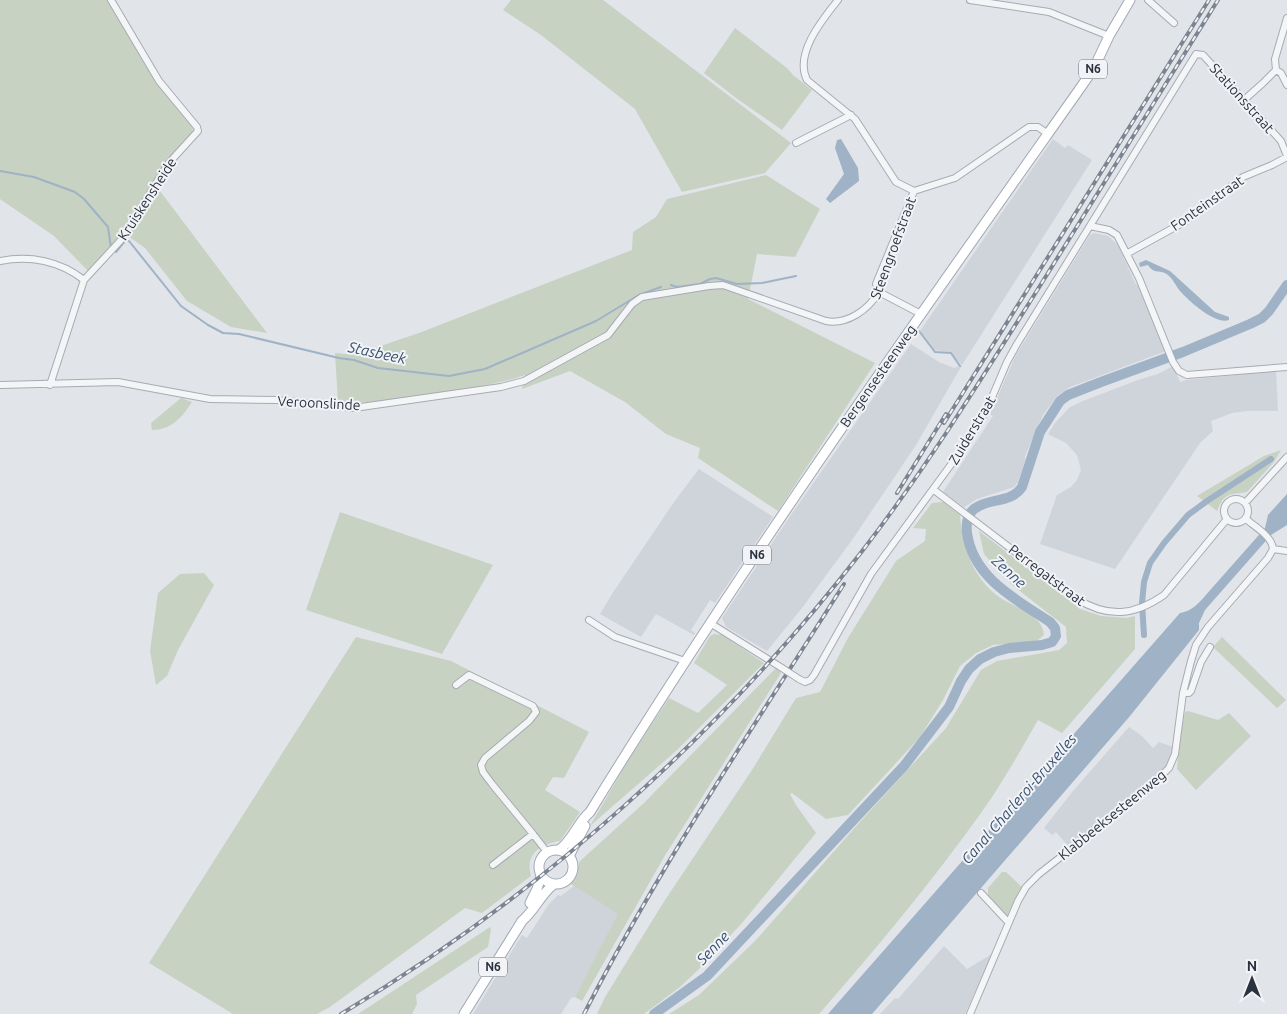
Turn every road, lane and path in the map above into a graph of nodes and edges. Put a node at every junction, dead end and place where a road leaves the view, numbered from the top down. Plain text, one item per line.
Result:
1 (111, 0) edge
2 (838, 0) edge
3 (970, 0) edge
4 (1130, 0) edge
5 (1148, 0) edge
6 (1287, 18) edge
7 (1174, 22) dead end
8 (1109, 36) junction
9 (1203, 55) joint
10 (1276, 70) junction
11 (1287, 85) edge
12 (1244, 100) junction
13 (851, 115) junction
14 (1048, 134) junction
15 (1283, 139) edge
16 (796, 143) dead end
17 (1287, 156) edge
18 (914, 191) junction
19 (1090, 226) junction
20 (1128, 253) junction
21 (0, 260) edge
22 (84, 280) junction
23 (668, 292) joint
24 (879, 292) junction
25 (920, 314) junction
26 (1287, 367) edge
27 (0, 385) edge
28 (50, 385) junction
29 (1287, 457) edge
30 (934, 490) junction
31 (1245, 503) junction
32 (1227, 519) junction
33 (1246, 519) junction
34 (1274, 549) junction
35 (1287, 551) edge
36 (589, 620) dead end
37 (710, 623) junction
38 (1210, 647) dead end
39 (686, 661) junction
40 (456, 685) dead end
41 (1183, 693) junction
42 (590, 812) junction
43 (533, 834) junction
44 (559, 850) junction
45 (547, 852) junction
46 (570, 856) junction
47 (493, 866) dead end
48 (541, 876) junction
49 (554, 884) junction
50 (981, 893) dead end
51 (522, 921) junction
52 (1008, 922) junction
53 (464, 1014) edge
54 (970, 1014) edge

1 - 22 street, Kruiskensheide
2 - 13 street
3 - 8 street
4 - 8 main road, Bergensesteenweg / N6
5 - 7 street
6 - 10 street
8 - 14 main road, Bergensesteenweg / N6
9 - 12 street, Stationsstraat
9 - 19 street, Zuiderstraat
10 - 11 street
10 - 12 street
12 - 15 street, Stationsstraat
13 - 16 street
13 - 18 street
14 - 18 street, Steengroefstraat
14 - 25 main road, Bergensesteenweg / N6
15 - 17 street, Stationsstraat
17 - 20 street, Fonteinstraat
18 - 24 street, Steengroefstraat
19 - 20 street
19 - 30 street, Zuiderstraat
20 - 26 street
21 - 22 street
22 - 28 street, Kruiskensheide
23 - 24 street, Steengroefstraat
23 - 28 street, Veroonslinde
24 - 25 street
25 - 37 main road, Bergensesteenweg / N6
27 - 28 street, Veroonslinde
29 - 31 street
30 - 32 street, Perregatstraat
30 - 37 street, Zuiderstraat, bridge
31 - 32 street
31 - 33 street
32 - 33 street
33 - 34 street
34 - 35 street
34 - 41 street, Klabbeeksesteenweg
36 - 39 street
37 - 39 main road, Bergensesteenweg / N6
38 - 41 street, Klabbeeksesteenweg
39 - 42 main road, Bergensesteenweg / N6
40 - 43 street
41 - 52 street, Klabbeeksesteenweg
42 - 44 main road, N6
42 - 46 main road, N6
43 - 45 street
43 - 47 street
44 - 45 main road
44 - 46 main road
45 - 48 main road
46 - 49 main road
48 - 49 main road
48 - 51 main road, N6
49 - 51 main road, N6
50 - 52 street
51 - 53 main road, N6
52 - 54 street, Klabbeeksesteenweg

